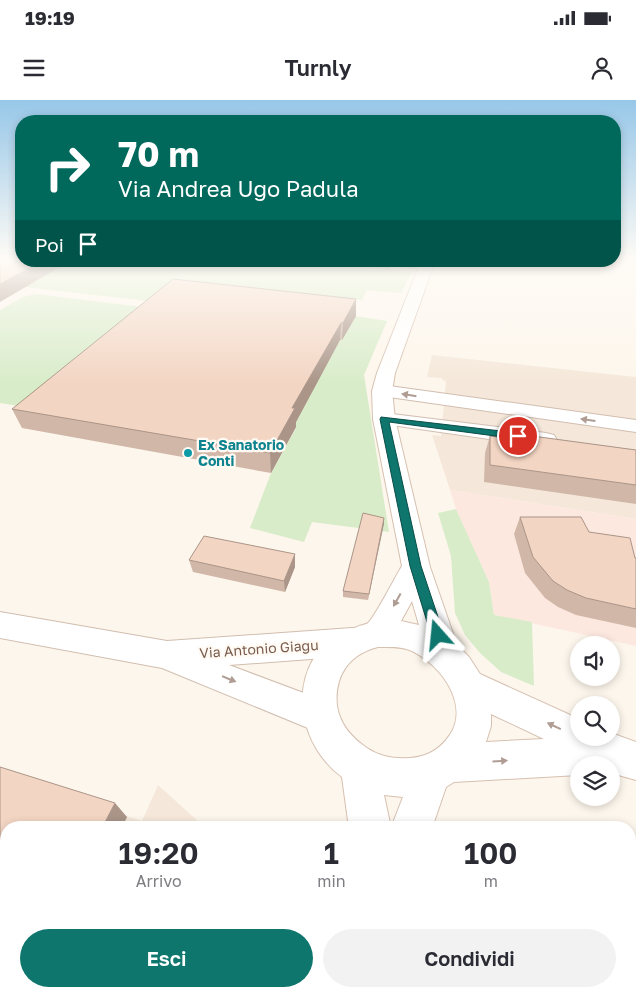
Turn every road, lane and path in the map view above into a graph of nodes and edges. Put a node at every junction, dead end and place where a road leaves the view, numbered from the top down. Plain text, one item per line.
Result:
1 (413, 301) edge
2 (382, 391) junction
3 (442, 400) junction
4 (384, 419) junction
5 (440, 425) junction
6 (636, 426) edge
7 (567, 443) edge
8 (416, 566) junction
9 (0, 625) edge
10 (365, 638) junction
11 (443, 653) junction
12 (167, 655) junction
13 (469, 686) junction
14 (320, 716) junction
15 (625, 758) edge
16 (360, 766) junction
17 (442, 768) junction
18 (369, 821) edge
19 (416, 821) edge

1 - 2 main road
3 -> 2 main road
2 - 4 main road
3 - 5 main road
6 -> 3 main road
4 - 5 main road
4 - 8 main road
5 - 7 main road
8 -> 10 main road
8 - 11 main road
9 - 12 main road, Via Antonio Giagu
10 - 11 main road
10 - 12 main road, Via Antonio Giagu
10 - 14 main road
11 - 13 main road
12 -> 14 main road, Via Antonio Giagu
15 -> 13 main road
13 - 17 main road
14 - 16 main road
17 -> 15 main road
16 - 17 main road
16 - 18 main road
17 - 19 main road

